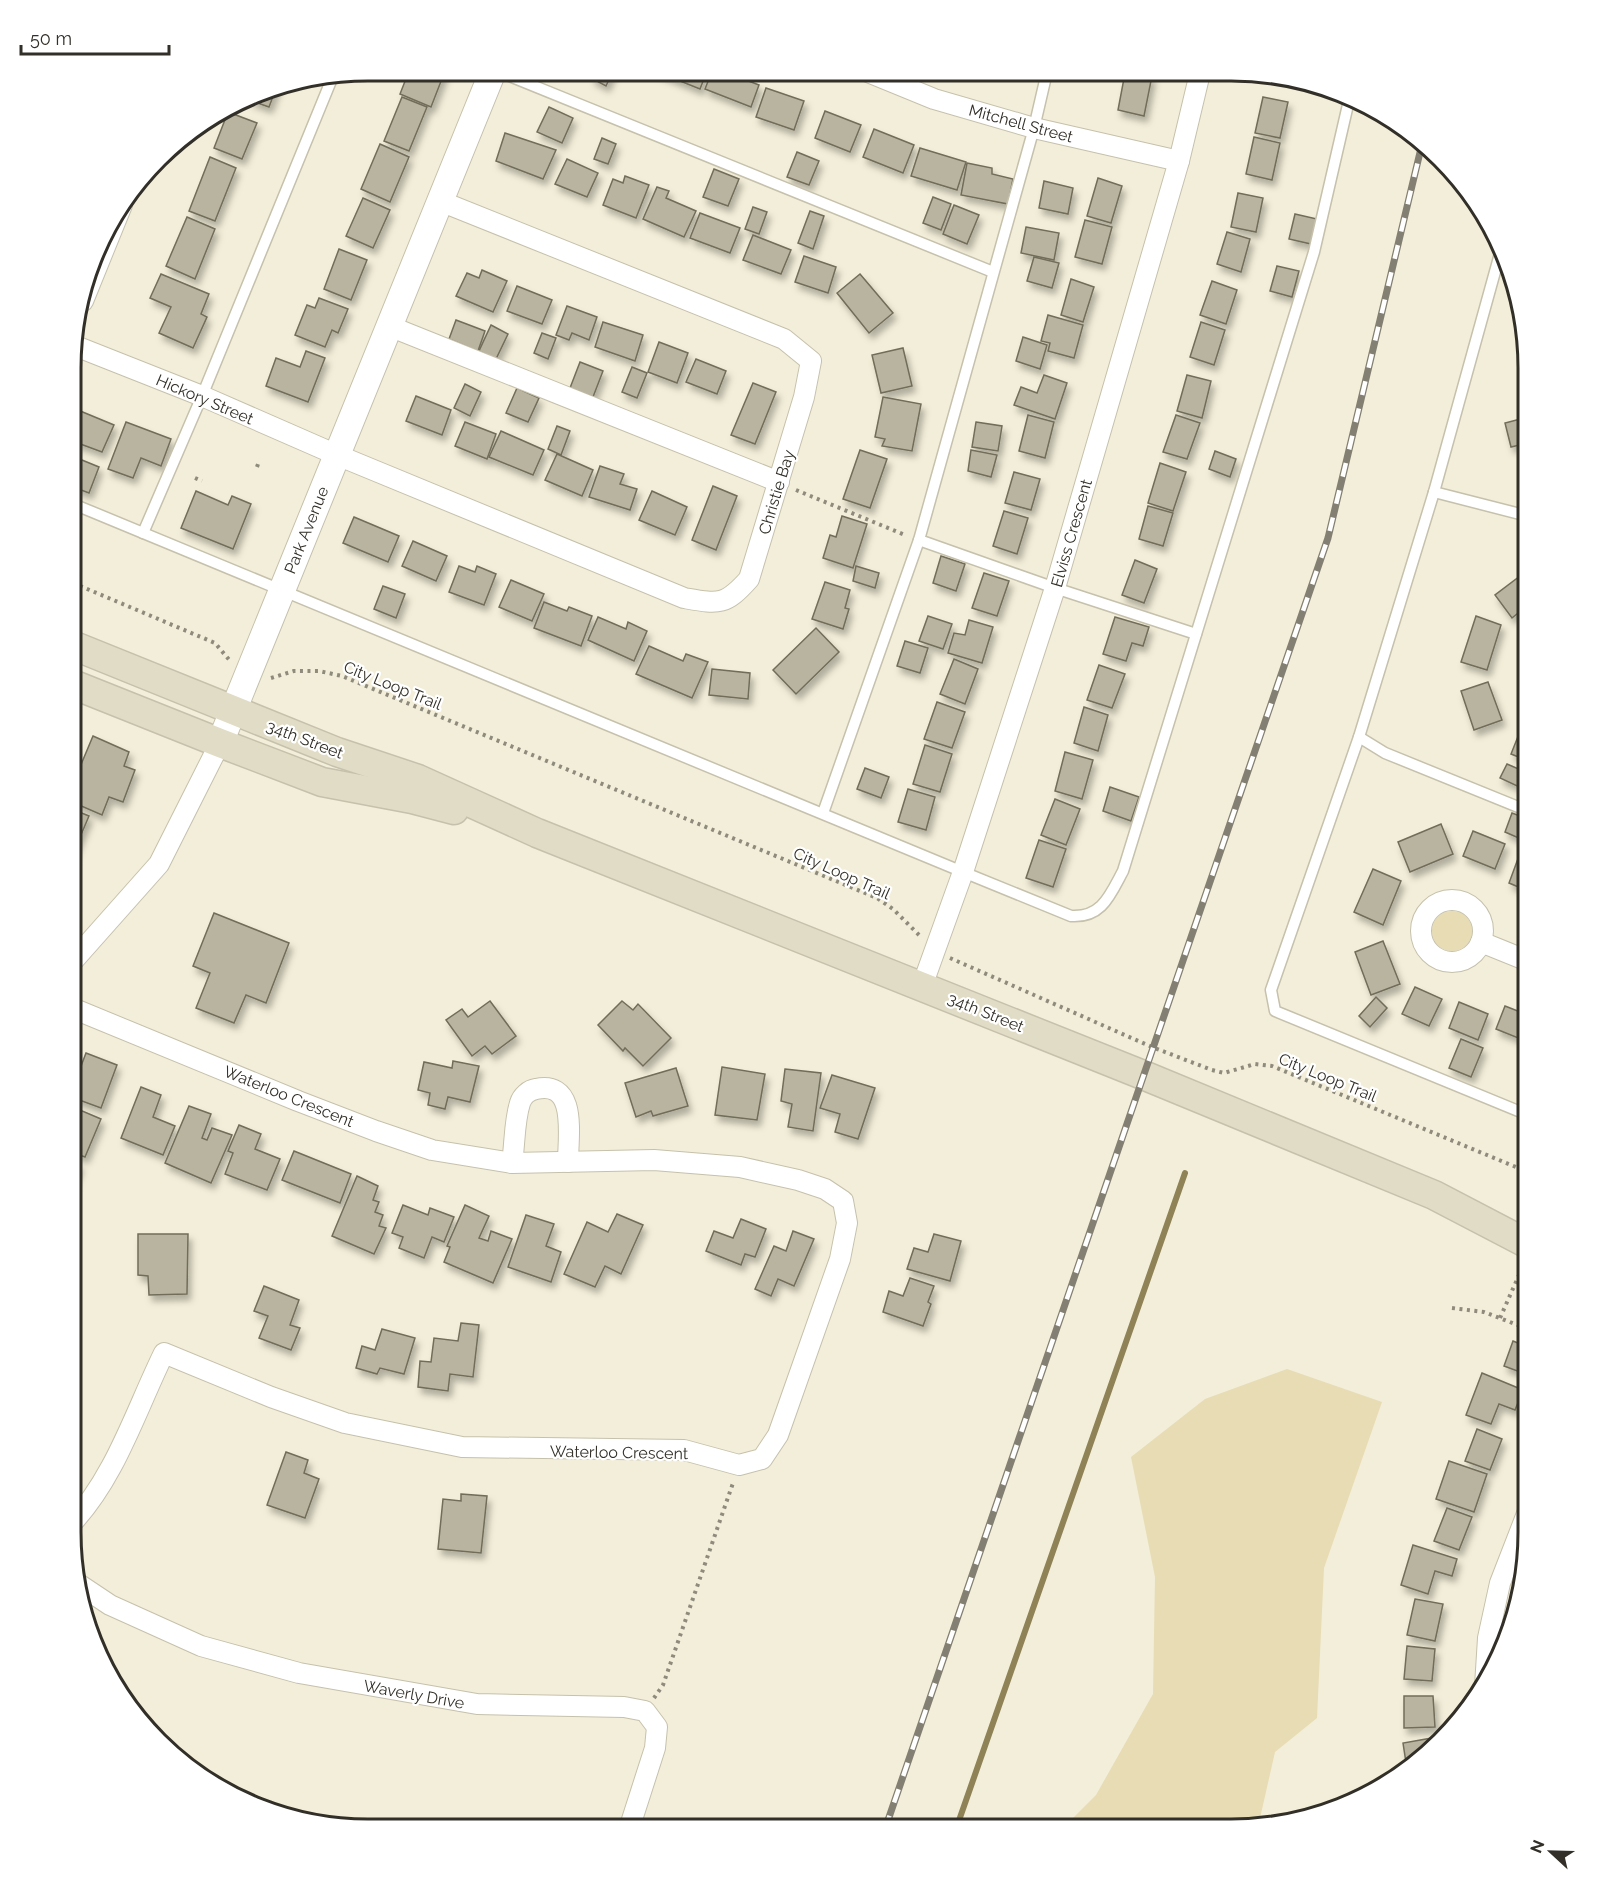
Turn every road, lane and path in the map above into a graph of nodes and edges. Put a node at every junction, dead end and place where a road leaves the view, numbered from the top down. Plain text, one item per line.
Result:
1 (491, 81) edge
2 (520, 81) edge
3 (890, 81) edge
4 (1045, 81) edge
5 (1198, 81) edge
6 (330, 83) edge
7 (1348, 106) edge
8 (1034, 129) junction
9 (1179, 161) junction
10 (440, 201) junction
11 (1498, 262) edge
12 (993, 272) junction
13 (389, 326) junction
14 (82, 349) edge
15 (202, 396) junction
16 (337, 455) junction
17 (195, 478) dead end
18 (202, 481) dead end
19 (778, 482) junction
20 (1434, 492) junction
21 (81, 507) edge
22 (1518, 513) edge
23 (143, 533) junction
24 (919, 540) junction
25 (81, 586) edge
26 (1055, 588) junction
27 (282, 591) junction
28 (1196, 634) junction
29 (81, 649) edge
30 (229, 661) dead end
31 (264, 677) dead end
32 (81, 688) edge
33 (233, 710) junction
34 (1359, 737) junction
35 (219, 743) junction
36 (1518, 807) edge
37 (823, 813) junction
38 (537, 832) junction
39 (963, 872) junction
40 (1481, 942) dead end
41 (934, 949) junction
42 (81, 952) edge
43 (1518, 958) edge
44 (922, 986) junction
45 (81, 1012) edge
46 (1518, 1111) edge
47 (568, 1162) junction
48 (512, 1163) junction
49 (1518, 1168) edge
50 (1434, 1195) junction
51 (1518, 1220) edge
52 (1518, 1249) edge
53 (1518, 1274) edge
54 (1452, 1308) dead end
55 (1500, 1318) junction
56 (1518, 1325) edge
57 (740, 1465) junction
58 (81, 1513) edge
59 (1518, 1538) edge
60 (87, 1590) edge
61 (1487, 1662) edge
62 (645, 1711) junction
63 (632, 1819) edge

1 - 10 street, Park Avenue
2 - 12 lane
3 - 8 street, Mitchell Street
4 - 8 lane
5 - 9 street, Elviss Crescent
6 - 15 lane
7 - 28 lane
8 - 9 street, Mitchell Street
8 - 12 lane
9 - 26 street, Elviss Crescent
10 - 13 street, Park Avenue
10 - 19 street, Christie Bay
11 - 20 lane
12 - 24 lane
13 - 16 street, Park Avenue
13 - 19 street
14 - 15 street, Hickory Street
15 - 16 street, Hickory Street
15 - 23 lane
16 - 19 street, Christie Bay
16 - 27 street, Park Avenue
17 - 18 path
19 - 24 path
20 - 22 lane
20 - 34 lane
21 - 23 lane
23 - 27 lane
24 - 26 lane
24 - 37 lane
25 - 30 path
26 - 28 lane
26 - 39 street, Elviss Crescent
27 - 33 street, Park Avenue
27 - 37 lane
28 - 39 lane
29 - 33 main road, 34th Street
31 - 41 path, City Loop Trail
32 - 35 main road, 34th Street
33 - 35 street, Park Avenue
33 - 38 main road, 34th Street
34 - 36 lane
34 - 46 lane
35 - 38 main road, 34th Street
35 - 42 street, Park Avenue
37 - 39 lane
38 - 44 main road, 34th Street
39 - 41 street, Elviss Crescent
40 - 43 street
41 - 44 street, Elviss Crescent
41 - 49 path, City Loop Trail
44 - 50 main road, 34th Street
45 - 48 street, Waterloo Crescent
47 - 48 street, Waterloo Crescent
47 - 48 street
47 - 57 street, Waterloo Crescent
50 - 51 main road, 34th Street
50 - 52 main road, 34th Street
53 - 55 path
54 - 55 path
55 - 56 path
57 - 58 street, Waterloo Crescent
57 - 62 path
59 - 61 street
60 - 62 street, Waverly Drive
62 - 63 street

